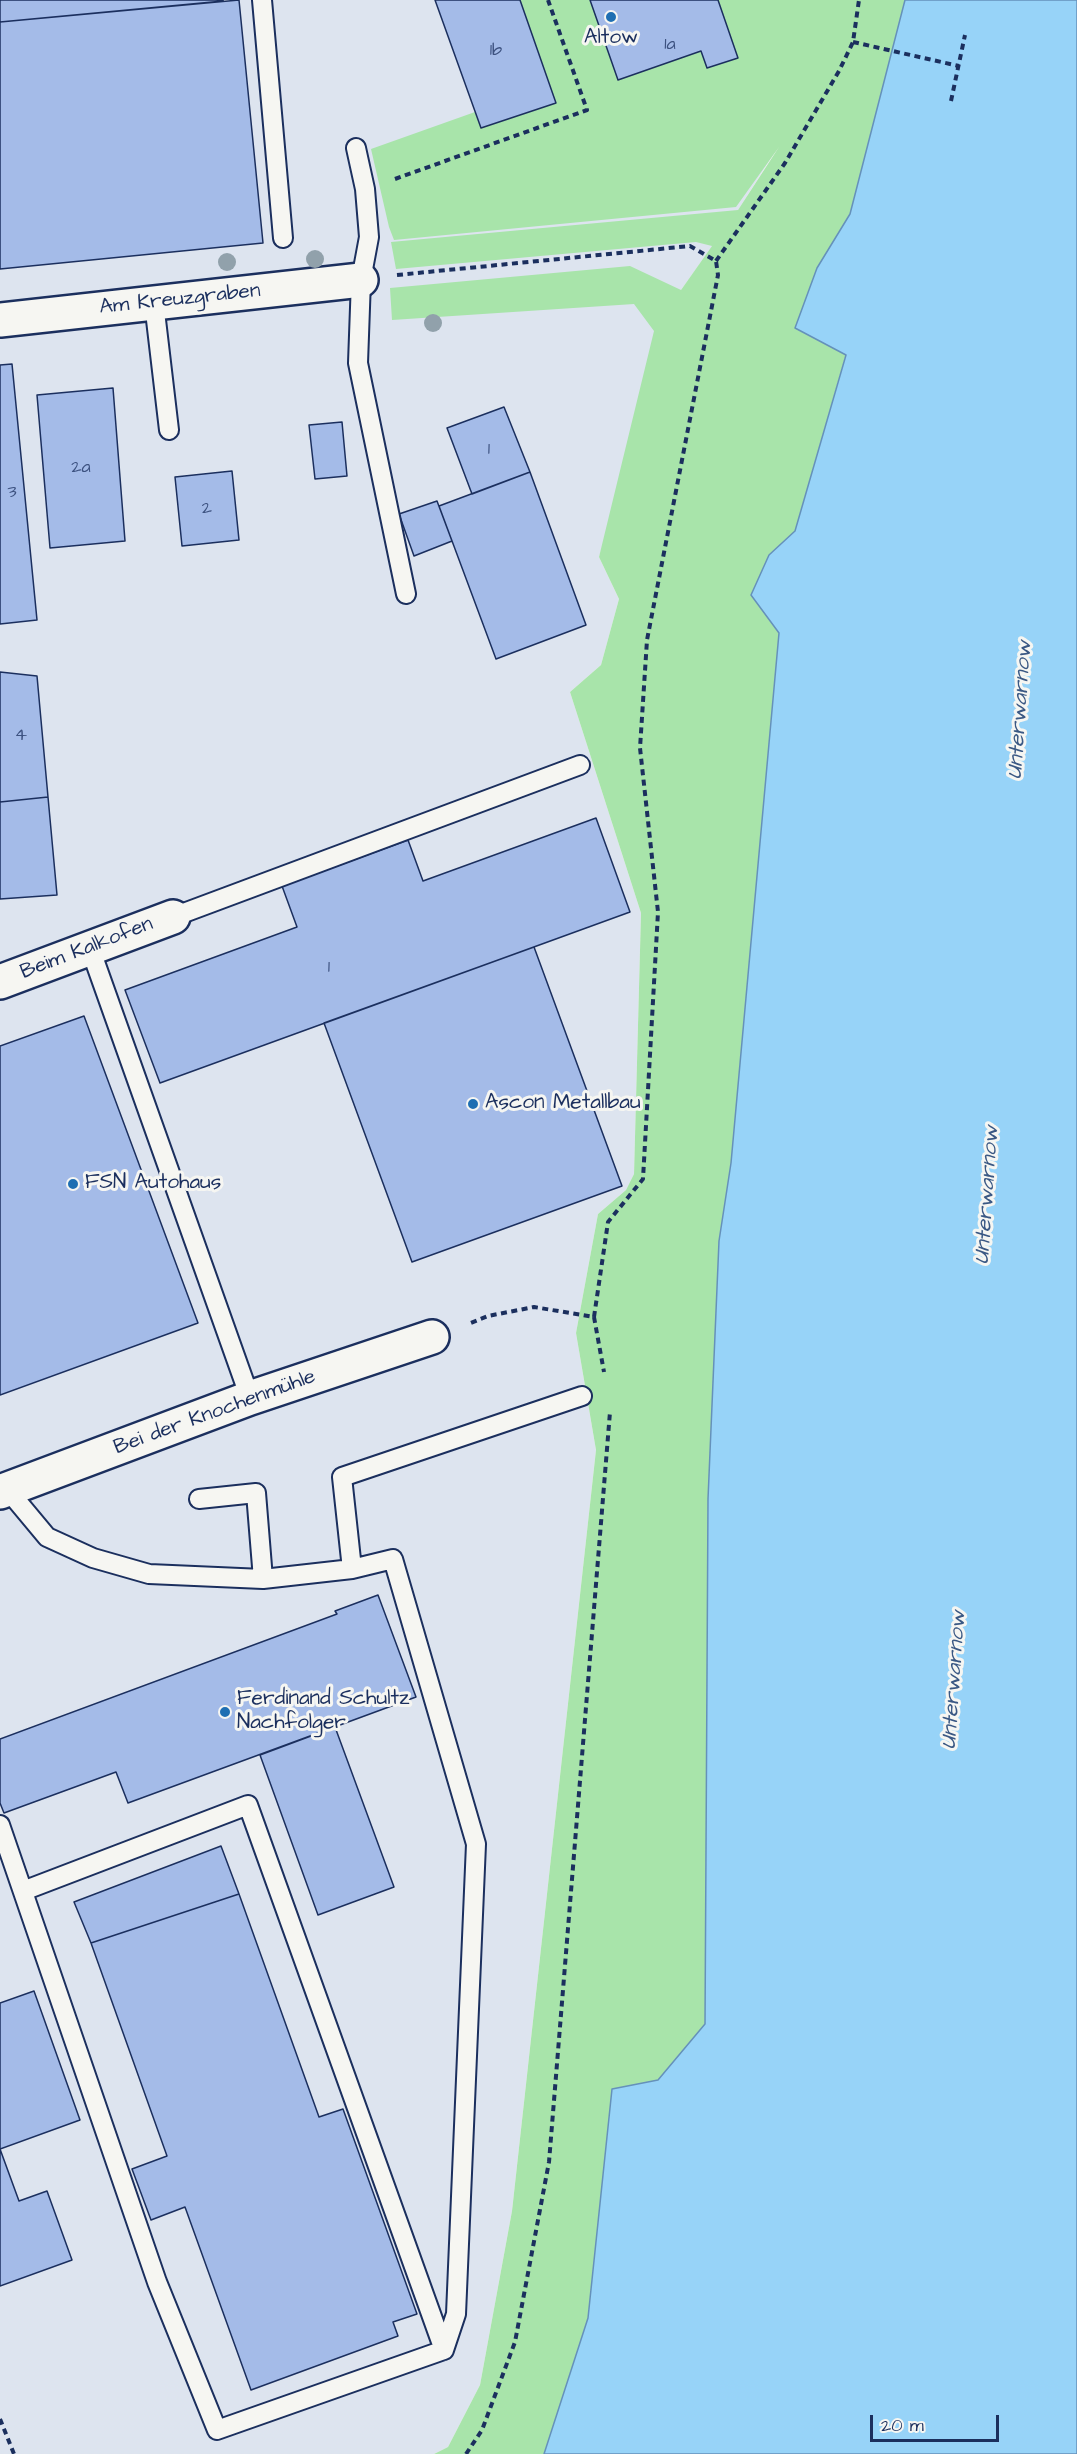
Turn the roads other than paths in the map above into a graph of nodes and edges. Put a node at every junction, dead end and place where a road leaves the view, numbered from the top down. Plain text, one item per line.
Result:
1 (262, 0) edge
2 (356, 148) dead end
3 (283, 238) dead end
4 (361, 280) junction
5 (154, 303) junction
6 (0, 320) edge
7 (169, 430) dead end
8 (406, 594) dead end
9 (580, 765) dead end
10 (173, 917) joint
11 (90, 948) junction
12 (0, 982) edge
13 (432, 1337) road end
14 (582, 1396) dead end
15 (250, 1398) junction
16 (3, 1491) edge
17 (199, 1499) dead end
18 (352, 1569) junction
19 (263, 1579) junction
20 (0, 1825) edge
21 (22, 1891) junction
22 (444, 2350) junction

1 - 3 lane
2 - 4 lane
4 - 5 street, Am Kreuzgraben
4 - 8 lane
5 - 6 street, Am Kreuzgraben
5 - 7 lane
9 - 10 lane
10 - 11 street, Beim Kalkofen
11 - 12 street, Beim Kalkofen
11 - 15 lane
13 - 15 street, Bei der Knochenmühle
14 - 18 lane
15 - 16 street, Bei der Knochenmühle
16 - 19 lane
17 - 19 lane
18 - 19 lane
18 - 22 lane
20 - 21 lane
21 - 22 lane
21 - 22 lane

